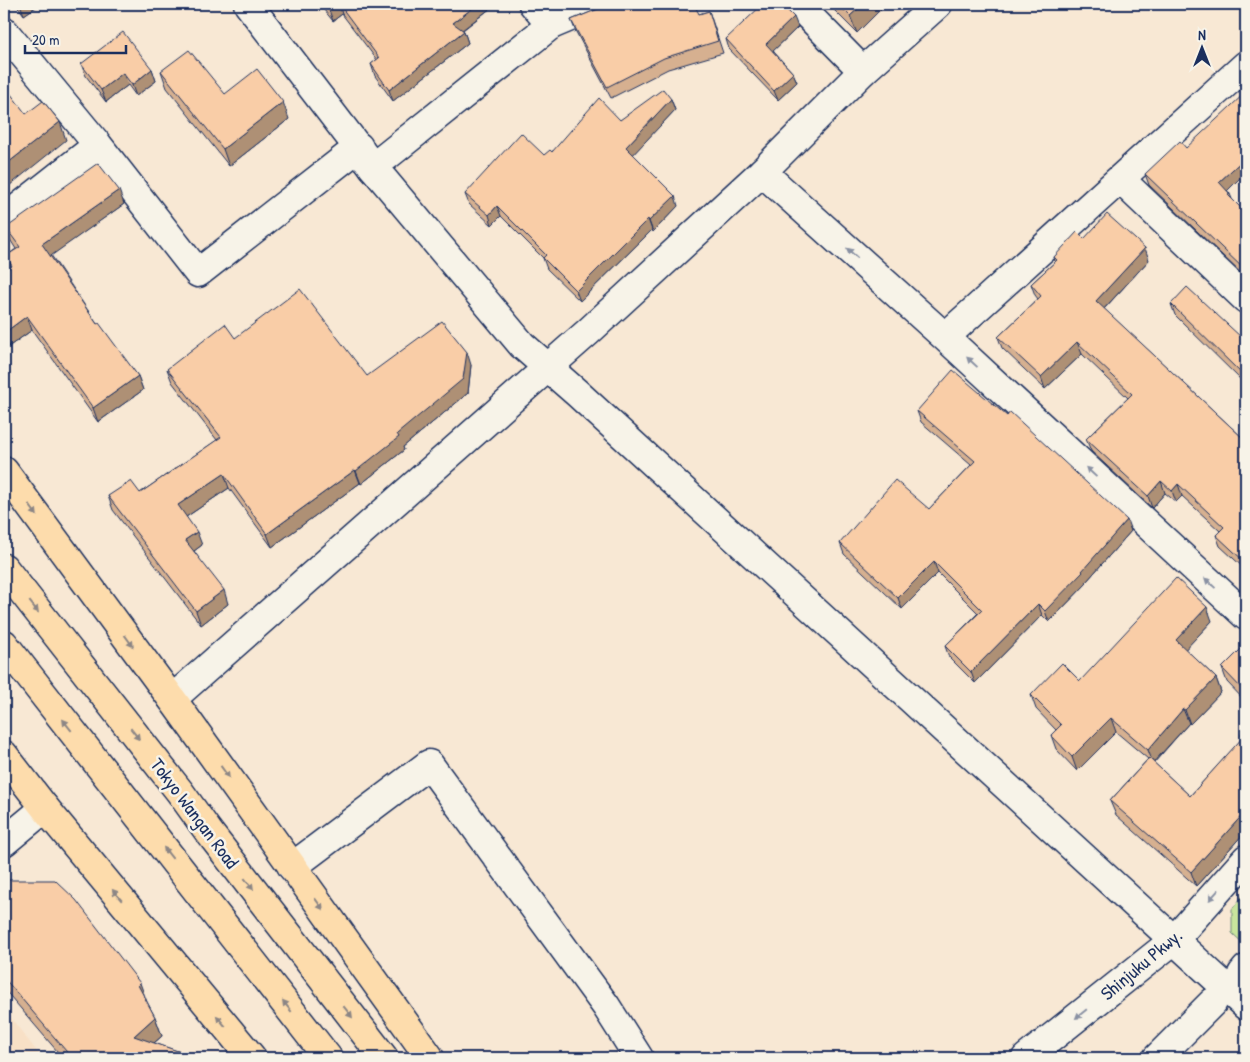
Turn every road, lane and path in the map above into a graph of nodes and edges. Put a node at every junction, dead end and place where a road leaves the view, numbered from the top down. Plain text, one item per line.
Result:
1 (248, 4) edge
2 (533, 4) edge
3 (601, 4) edge
4 (797, 4) edge
5 (938, 4) edge
6 (551, 25) junction
7 (4, 31) edge
8 (1246, 65) edge
9 (863, 70) junction
10 (98, 145) junction
11 (366, 157) junction
12 (762, 172) junction
13 (1120, 180) junction
14 (4, 219) edge
15 (1246, 299) edge
16 (945, 337) junction
17 (548, 366) junction
18 (4, 471) edge
19 (4, 568) edge
20 (1246, 616) edge
21 (4, 644) edge
22 (172, 699) junction
23 (4, 755) edge
24 (45, 808) junction
25 (4, 842) edge
26 (1246, 859) edge
27 (292, 867) junction
28 (1174, 940) junction
29 (1213, 1002) dead end
30 (1246, 1006) edge
31 (252, 1058) edge
32 (328, 1058) edge
33 (384, 1058) edge
34 (430, 1058) edge
35 (639, 1058) edge
36 (1026, 1058) edge
37 (1158, 1058) edge

1 - 11 street
2 - 6 street
3 - 6 street
4 - 9 street
5 - 9 street
6 - 11 street
7 - 10 street
8 - 13 street
9 - 12 street
10 - 11 street
10 - 14 street
11 - 17 street
16 -> 12 street
12 - 17 street
13 - 15 street
13 - 16 street
20 -> 16 street
17 - 22 street
17 - 28 street
18 -> 22 highway
19 -> 33 highway, Tokyo Wangan Road
32 -> 21 highway
22 -> 27 highway
23 - 24 highway
24 - 25 street
31 -> 24 highway
26 -> 28 street, Shinjuku Pkwy.
27 -> 34 highway
27 - 35 street
28 - 30 street
28 -> 36 street, Shinjuku Pkwy.
29 - 37 street

